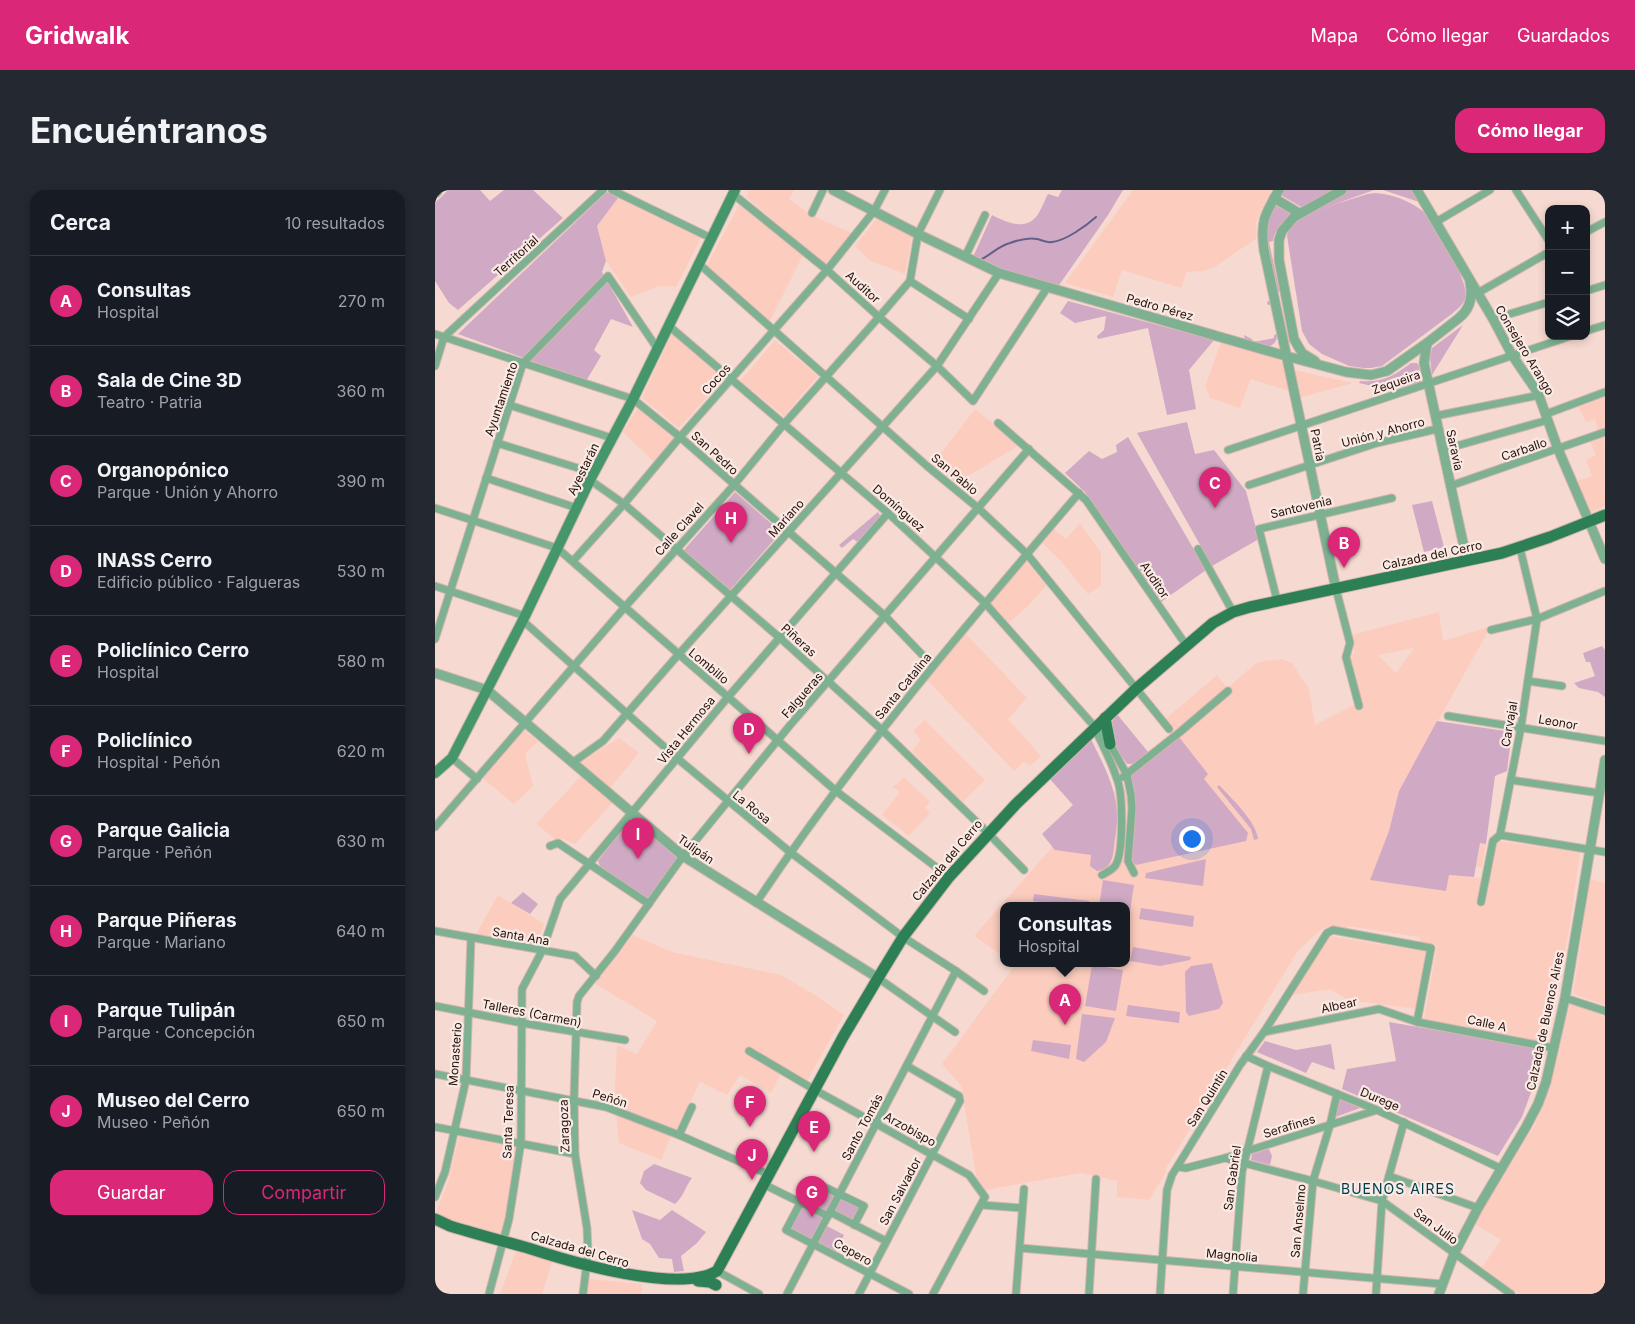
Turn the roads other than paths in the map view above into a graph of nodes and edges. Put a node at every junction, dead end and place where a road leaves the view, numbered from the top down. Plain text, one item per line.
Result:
1 (603, 190) edge
2 (612, 190) edge
3 (823, 190) edge
4 (833, 190) edge
5 (885, 190) edge
6 (940, 190) edge
7 (1342, 190) edge
8 (1417, 190) edge
9 (1490, 190) edge
10 (1516, 190) edge
11 (734, 192) edge
12 (1277, 194) edge
13 (874, 211) junction
14 (812, 213) dead end
15 (1299, 213) junction
16 (985, 215) dead end
17 (1436, 222) junction
18 (1605, 222) edge
19 (1590, 230) edge
20 (918, 234) junction
21 (1545, 235) edge
22 (711, 238) junction
23 (1545, 254) edge
24 (965, 257) junction
25 (698, 263) junction
26 (827, 270) junction
27 (999, 273) junction
28 (910, 280) junction
29 (1605, 285) edge
30 (1047, 288) junction
31 (1590, 290) edge
32 (1474, 296) junction
33 (1545, 303) edge
34 (879, 317) junction
35 (969, 319) junction
36 (1493, 319) junction
37 (1605, 325) edge
38 (669, 326) junction
39 (774, 330) junction
40 (1590, 330) edge
41 (435, 334) edge
42 (1281, 334) junction
43 (444, 337) junction
44 (1559, 340) edge
45 (1427, 343) junction
46 (1298, 347) junction
47 (657, 348) junction
48 (1263, 349) junction
49 (1512, 355) junction
50 (1291, 357) junction
51 (1406, 359) junction
52 (523, 363) junction
53 (435, 366) edge
54 (937, 366) junction
55 (1326, 367) junction
56 (1425, 370) junction
57 (826, 377) junction
58 (731, 380) junction
59 (1428, 383) junction
60 (1605, 392) edge
61 (1539, 395) junction
62 (633, 399) junction
63 (509, 405) junction
64 (1435, 416) junction
65 (1547, 417) junction
66 (998, 423) dead end
67 (784, 424) junction
68 (883, 426) junction
69 (1302, 426) junction
70 (1437, 429) junction
71 (1605, 432) edge
72 (680, 436) junction
73 (612, 438) junction
74 (497, 442) junction
75 (1558, 449) junction
76 (1029, 450) junction
77 (1227, 450) dead end
78 (1442, 450) junction
79 (1309, 466) junction
80 (841, 473) junction
81 (592, 476) junction
82 (486, 478) junction
83 (733, 485) junction
84 (1249, 485) dead end
85 (1450, 486) junction
86 (1079, 493) junction
87 (1392, 498) dead end
88 (624, 504) junction
89 (435, 508) edge
90 (577, 508) junction
91 (978, 508) junction
92 (888, 513) junction
93 (1321, 514) junction
94 (1605, 515) edge
95 (472, 520) junction
96 (1588, 522) junction
97 (788, 532) junction
98 (557, 548) junction
99 (1520, 548) junction
100 (1198, 549) dead end
101 (676, 550) junction
102 (1027, 554) junction
103 (937, 557) junction
104 (1605, 559) edge
105 (573, 561) junction
106 (1467, 561) junction
107 (836, 573) junction
108 (435, 586) edge
109 (1336, 589) junction
110 (450, 590) junction
111 (1605, 591) edge
112 (732, 595) junction
113 (1277, 600) junction
114 (985, 603) junction
115 (624, 608) junction
116 (1233, 612) junction
117 (885, 616) junction
118 (523, 618) junction
119 (1537, 619) junction
120 (1491, 630) dead end
121 (780, 638) junction
122 (435, 639) edge
123 (1186, 645) junction
124 (679, 654) junction
125 (575, 666) junction
126 (933, 666) junction
127 (435, 673) edge
128 (1528, 681) junction
129 (828, 682) junction
130 (1561, 686) dead end
131 (1137, 688) junction
132 (487, 690) junction
133 (1228, 691) dead end
134 (728, 697) junction
135 (1359, 706) dead end
136 (627, 713) junction
137 (1448, 716) dead end
138 (1105, 718) junction
139 (526, 723) junction
140 (1521, 727) junction
141 (1095, 728) junction
142 (1169, 729) dead end
143 (882, 730) junction
144 (779, 740) junction
145 (1605, 741) edge
146 (1110, 744) junction
147 (452, 758) junction
148 (678, 759) junction
149 (1605, 760) edge
150 (572, 763) junction
151 (435, 773) edge
152 (1127, 775) junction
153 (477, 779) junction
154 (1118, 780) junction
155 (1511, 780) junction
156 (836, 791) junction
157 (1599, 793) junction
158 (728, 802) junction
159 (632, 813) junction
160 (435, 827) edge
161 (988, 833) junction
162 (1500, 835) junction
163 (550, 846) dead end
164 (1590, 849) junction
165 (790, 852) junction
166 (1605, 852) edge
167 (683, 856) junction
168 (590, 864) junction
169 (1024, 870) dead end
170 (1134, 873) dead end
171 (1102, 875) dead end
172 (949, 877) junction
173 (1481, 902) dead end
174 (755, 903) junction
175 (649, 904) junction
176 (435, 932) edge
177 (903, 937) junction
178 (471, 939) junction
179 (542, 951) junction
180 (605, 965) joint
181 (957, 971) junction
182 (596, 976) junction
183 (878, 978) junction
184 (984, 991) dead end
185 (1565, 998) junction
186 (435, 1006) edge
187 (1605, 1011) edge
188 (469, 1012) junction
189 (933, 1016) junction
190 (1417, 1022) junction
191 (522, 1023) junction
192 (955, 1032) dead end
193 (1264, 1032) junction
194 (575, 1033) junction
195 (625, 1040) dead end
196 (1553, 1048) junction
197 (749, 1051) dead end
198 (1246, 1056) junction
199 (907, 1066) junction
200 (1267, 1066) junction
201 (435, 1074) edge
202 (466, 1080) junction
203 (520, 1090) junction
204 (815, 1090) junction
205 (1337, 1094) junction
206 (574, 1100) junction
207 (692, 1107) dead end
208 (1377, 1110) junction
209 (1404, 1122) junction
210 (876, 1123) junction
211 (1330, 1125) junction
212 (435, 1127) edge
213 (455, 1130) junction
214 (679, 1135) junction
215 (521, 1142) junction
216 (1248, 1151) junction
217 (575, 1154) junction
218 (933, 1154) junction
219 (1225, 1158) junction
220 (1245, 1162) junction
221 (1178, 1167) junction
222 (1502, 1169) junction
223 (1389, 1176) junction
224 (1096, 1178) dead end
225 (767, 1180) junction
226 (1313, 1181) junction
227 (1024, 1189) dead end
228 (839, 1194) junction
229 (435, 1197) edge
230 (1382, 1202) junction
231 (800, 1203) junction
232 (982, 1205) junction
233 (1022, 1208) junction
234 (1478, 1208) junction
235 (829, 1214) junction
236 (435, 1219) edge
237 (854, 1225) junction
238 (886, 1241) junction
239 (505, 1242) junction
240 (813, 1244) junction
241 (1020, 1248) junction
242 (1092, 1253) junction
243 (1454, 1254) junction
244 (1163, 1260) junction
245 (587, 1266) junction
246 (1235, 1266) junction
247 (717, 1271) junction
248 (1305, 1272) junction
249 (869, 1274) junction
250 (1378, 1278) junction
251 (697, 1281) junction
252 (1442, 1284) junction
253 (715, 1290) edge
254 (489, 1294) edge
255 (583, 1294) edge
256 (759, 1294) edge
257 (787, 1294) edge
258 (859, 1294) edge
259 (909, 1294) edge
260 (933, 1294) edge
261 (1016, 1294) edge
262 (1089, 1294) edge
263 (1160, 1294) edge
264 (1233, 1294) edge
265 (1303, 1294) edge
266 (1377, 1294) edge
267 (1439, 1294) edge
268 (1511, 1294) edge

1 - 43 street, Territorial
2 - 22 street
3 - 14 street
4 - 13 street, Pedro Pérez
5 - 13 street, Cocos
6 - 20 street
7 - 15 street
8 - 17 street
9 - 17 street
10 - 21 street
11 - 22 main road, Ayestarán
11 - 26 street, Auditor
12 - 15 street
12 - 42 street, Patria
13 - 20 street, Pedro Pérez
13 - 26 street, Cocos
15 - 46 street
16 - 24 street
17 - 32 street
18 - 19 street
20 - 24 street, Pedro Pérez
20 - 28 street
22 - 25 main road, Ayestarán
23 - 32 street
24 - 27 street, Pedro Pérez
25 - 38 main road, Ayestarán
25 - 39 street, San Pablo
26 - 34 street, Auditor
26 - 39 street, Cocos
27 - 30 street, Pedro Pérez
27 - 35 street, Mariano
28 - 34 street, Calle Clavel
28 - 35 street
29 - 31 street
30 - 48 street, Pedro Pérez
30 - 54 street, Auditor
32 - 36 street, Consejero Arango
32 - 45 street, Pedro Pérez
33 - 36 street
34 - 54 street, Auditor
34 - 57 street, Calle Clavel
35 - 54 street, Mariano
36 - 49 street, Consejero Arango
37 - 40 street
38 - 47 main road, Ayestarán
38 - 58 street, Domínguez
39 - 57 street, San Pablo
39 - 58 street, Cocos
41 - 43 street, San Pedro
42 - 48 street
42 - 50 street, Patria
43 - 52 street, San Pedro
43 - 53 street
44 - 49 street, Zequeira
45 - 51 street, Pedro Pérez
45 - 56 street, Saravia
46 - 50 street
46 - 55 street
47 - 52 street, Ayuntamiento
47 - 62 main road, Ayestarán
48 - 50 street, Pedro Pérez
49 - 59 street, Zequeira
49 - 61 street, Consejero Arango
50 - 55 street, Pedro Pérez
50 - 69 street, Patria
51 - 55 street, Pedro Pérez
51 - 56 street
52 - 62 street, San Pedro
52 - 63 street, Ayuntamiento
54 - 68 street, Mariano
56 - 59 street, Saravia
57 - 67 street, Calle Clavel
57 - 68 street, San Pablo
58 - 67 street, Domínguez
58 - 72 street, Cocos
59 - 64 street, Saravia
59 - 69 street, Zequeira
60 - 65 street
61 - 64 street
61 - 65 street, Consejero Arango
62 - 72 street, San Pedro
62 - 73 main road, Ayestarán
63 - 73 street
63 - 74 street, Ayuntamiento
64 - 70 street, Saravia
65 - 75 street, Consejero Arango
65 - 78 street
66 - 76 street, Auditor
67 - 80 street, Domínguez
67 - 83 street, Calle Clavel
68 - 80 street, Mariano
68 - 91 street, San Pablo
69 - 77 street, Zequeira
69 - 79 street, Patria
70 - 78 street, Saravia
70 - 79 street, Unión y Ahorro
71 - 75 street, Carballo
72 - 83 street, San Pedro
72 - 88 street, Cocos
73 - 81 main road, Ayestarán
74 - 81 street, Piñeras
74 - 82 street, Ayuntamiento
75 - 85 street, Carballo
75 - 96 street, Consejero Arango
76 - 86 street, Auditor
76 - 91 street, Falgueras
78 - 85 street, Saravia
79 - 84 street, Unión y Ahorro
79 - 93 street, Patria
80 - 92 street, Domínguez
80 - 97 street, Mariano
81 - 88 street, Piñeras
81 - 90 main road, Ayestarán
82 - 90 street
82 - 95 street, Ayuntamiento
83 - 97 street, San Pedro
83 - 101 street, Calle Clavel
85 - 106 street, Saravia
86 - 102 street, Santa Catalina
86 - 123 street, Auditor
87 - 93 street, Santovenia
88 - 101 street, Piñeras
88 - 105 street, Cocos
89 - 95 street, Lombillo
90 - 98 main road, Ayestarán
91 - 102 street, San Pablo
91 - 103 street, Falgueras
92 - 103 street, Domínguez
92 - 107 street, Vista Hermosa
93 - 109 street, Patria
93 - 113 street, Santovenia
94 - 96 main road, Calzada del Cerro
95 - 98 street, Lombillo
95 - 110 street, Ayuntamiento
96 - 99 main road, Calzada del Cerro
96 - 104 street, Consejero Arango
97 - 107 street, San Pedro
97 - 112 street, Mariano
98 - 105 street, Lombillo
98 - 118 main road, Ayestarán
99 - 106 main road, Calzada del Cerro
99 - 119 street, Carvajal
100 - 116 street
101 - 112 street, Piñeras
101 - 115 street, Calle Clavel
102 - 114 street, Santa Catalina
102 - 131 street, San Pablo
103 - 114 street, Domínguez
103 - 117 street, Falgueras
105 - 115 street, Lombillo
106 - 109 main road, Calzada del Cerro
107 - 117 street, San Pedro
107 - 121 street, Vista Hermosa
108 - 110 street, La Rosa
109 - 113 main road, Calzada del Cerro
109 - 135 street, Patria
110 - 118 street, La Rosa
110 - 122 street, Ayuntamiento
111 - 119 street
112 - 121 street, Piñeras
112 - 124 street, Mariano
113 - 116 main road, Calzada del Cerro
114 - 126 street, Santa Catalina
114 - 141 street, Domínguez
115 - 124 street, Lombillo
115 - 125 street, Calle Clavel
116 - 123 main road, Calzada del Cerro
117 - 126 street, San Pedro
117 - 129 street, Falgueras
118 - 125 street, La Rosa
118 - 132 main road, Ayestarán
119 - 120 street
119 - 128 street, Carvajal
121 - 129 street, Piñeras
121 - 134 street, Vista Hermosa
123 - 131 main road, Calzada del Cerro
124 - 134 street, Lombillo
124 - 136 street, Mariano
125 - 136 street, La Rosa
125 - 139 street, Calle Clavel
126 - 143 street, Santa Catalina
127 - 132 street, Tulipán
128 - 130 street
128 - 140 street, Carvajal
129 - 143 street, Piñeras
129 - 144 street, Falgueras
131 - 138 main road, Calzada del Cerro
131 - 142 street, San Pablo
132 - 139 street, Tulipán
132 - 147 main road, Ayestarán
133 - 152 street
134 - 144 street, Lombillo
134 - 148 street, Vista Hermosa
136 - 148 street, La Rosa
136 - 150 street, Mariano
137 - 140 street, Leonor
138 - 141 main road, Calzada del Cerro
138 - 146 main road
139 - 150 street, Tulipán
139 - 153 street, Calle Clavel
140 - 145 street, Leonor
140 - 155 street, Carvajal
141 - 146 street, Domínguez
141 - 154 street, Domínguez
141 - 161 main road, Calzada del Cerro
143 - 156 street, Santa Catalina
143 - 161 street, Piñeras
144 - 156 street, Lombillo
144 - 158 street, Falgueras
146 - 152 street, Domínguez
147 - 151 main road
147 - 153 street
148 - 158 street, La Rosa
148 - 159 street, Vista Hermosa
149 - 157 street, Calzada de Buenos Aires
150 - 159 street, Tulipán
152 - 154 street
152 - 170 street
153 - 160 street, Calle Clavel
154 - 171 street, Domínguez
155 - 157 street
155 - 162 street, Carvajal
156 - 165 street, Santa Catalina
156 - 172 street, Lombillo
157 - 164 street, Calzada de Buenos Aires
158 - 165 street, La Rosa
158 - 167 street, Falgueras
159 - 167 street, Tulipán
159 - 168 street, Vista Hermosa
161 - 169 street, Piñeras
161 - 172 main road, Calzada del Cerro
162 - 164 street
162 - 173 street, Carvajal
163 - 168 street
164 - 166 street
164 - 185 street, Calzada de Buenos Aires
165 - 174 street, Santa Catalina
165 - 177 street, La Rosa
167 - 174 street, Tulipán
167 - 175 street, Falgueras
168 - 175 street
168 - 179 street, Vista Hermosa
172 - 177 main road, Calzada del Cerro
174 - 183 street, Tulipán
175 - 180 street, Falgueras
176 - 178 street, Santa Ana
177 - 181 street, La Rosa
177 - 183 main road, Calzada del Cerro
178 - 179 street, Santa Ana
178 - 188 street, Monasterio
179 - 182 street, Santa Ana
179 - 191 street, Santa Teresa
180 - 182 street, Zaragoza
181 - 184 street, La Rosa
181 - 189 street, Santo Tomás
182 - 194 street, Zaragoza
183 - 189 street, Tulipán
183 - 204 main road, Calzada del Cerro
185 - 187 street
185 - 196 street, Calzada de Buenos Aires
186 - 188 street, Talleres (Carmen)
188 - 191 street, Talleres (Carmen)
188 - 202 street, Monasterio
189 - 192 street, Tulipán
189 - 199 street, Santo Tomás
190 - 193 street, Albear
190 - 193 street, San Quintín
190 - 196 street, Calle A
191 - 194 street, Talleres (Carmen)
191 - 203 street, Santa Teresa
193 - 198 street, San Quintín
194 - 195 street, Talleres (Carmen)
194 - 206 street, Zaragoza
196 - 222 street, Calzada de Buenos Aires
197 - 204 street, Arzobispo
198 - 200 street, Durege
198 - 221 street, San Quintín
199 - 210 street, Santo Tomás
199 - 218 street, San Salvador
200 - 205 street, Durege
200 - 216 street, San Gabriel
201 - 202 street, Peñón
202 - 203 street, Peñón
202 - 213 street, Monasterio
203 - 206 street, Peñón
203 - 215 street, Santa Teresa
204 - 210 street, Arzobispo
204 - 225 main road, Calzada del Cerro
205 - 208 street, Durege
205 - 211 street, San Anselmo
206 - 214 street, Peñón
206 - 217 street, Zaragoza
207 - 214 street
208 - 209 street, Durege
208 - 211 street, Serafines
209 - 222 street, Durege
209 - 223 street
210 - 218 street, Arzobispo
210 - 228 street, Santo Tomás
211 - 216 street, Serafines
211 - 226 street, San Anselmo
212 - 213 street
213 - 215 street
213 - 229 street, Monasterio
214 - 225 street, Peñón
215 - 217 street
215 - 239 street, Santa Teresa
216 - 219 street, Serafines
216 - 220 street, San Gabriel
217 - 245 street, Zaragoza
218 - 232 street, Arzobispo
218 - 238 street, San Salvador
219 - 220 street, San Julio
219 - 221 street, Serafines
220 - 226 street, San Julio
220 - 246 street, San Gabriel
221 - 244 street, San Quintín
222 - 234 street, Calzada de Buenos Aires
223 - 230 street
223 - 234 street
224 - 242 street
225 - 231 street, Peñón
225 - 247 main road, Calzada del Cerro
226 - 230 street, San Julio
226 - 248 street, San Anselmo
227 - 233 street
228 - 231 street
228 - 235 street, Santo Tomás
228 - 237 street
230 - 243 street, San Julio
230 - 250 street
231 - 235 street, Peñón
231 - 240 street, Cepero
232 - 233 street
232 - 260 street
233 - 241 street
234 - 243 street, Calzada de Buenos Aires
235 - 237 street, Peñón
235 - 240 street, Santo Tomás
236 - 239 main road, Calzada del Cerro
237 - 238 street, Peñón
238 - 249 street, San Salvador
239 - 245 main road, Calzada del Cerro
239 - 254 street, Santa Teresa
240 - 249 street, Cepero
240 - 257 street, Santo Tomás
241 - 242 street, Magnolia
241 - 261 street
242 - 244 street, Magnolia
242 - 262 street
243 - 252 street, Calzada de Buenos Aires
243 - 268 street, San Julio
244 - 246 street, Magnolia
244 - 263 street, San Quintín
245 - 251 main road, Calzada del Cerro
245 - 255 street, Zaragoza
246 - 248 street, Magnolia
246 - 264 street, San Gabriel
247 - 251 main road, Calzada del Cerro
247 - 253 street
247 - 256 street
248 - 250 street, Magnolia
248 - 265 street, San Anselmo
249 - 258 street, San Salvador
249 - 259 street, Cepero
250 - 252 street, Magnolia
250 - 266 street
251 - 253 main road
252 - 267 street, Calzada de Buenos Aires

